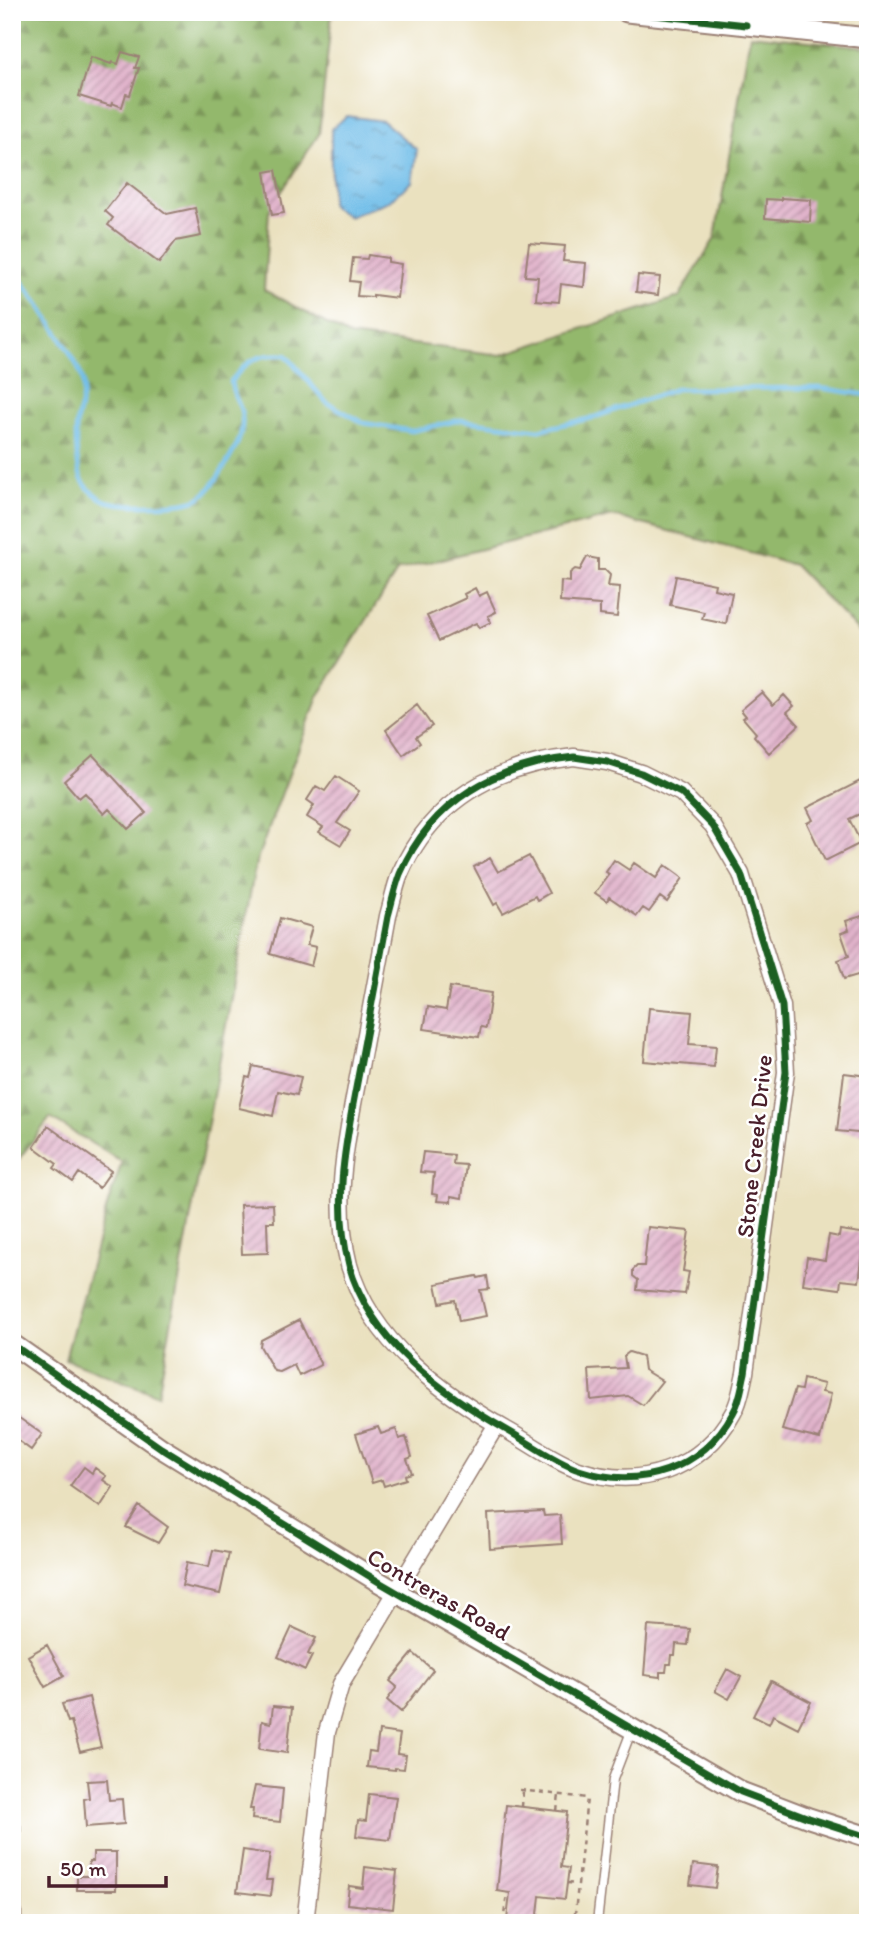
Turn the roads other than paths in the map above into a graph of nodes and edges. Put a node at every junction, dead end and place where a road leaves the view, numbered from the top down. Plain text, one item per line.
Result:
1 (627, 12) edge
2 (868, 38) edge
3 (12, 1344) edge
4 (496, 1424) junction
5 (395, 1591) junction
6 (632, 1729) junction
7 (12, 1826) edge
8 (868, 1837) edge
9 (13, 1923) edge
10 (306, 1923) edge
11 (597, 1923) edge

1 - 2 street
3 - 5 street, Contreras Road
4 - 4 street, Stone Creek Drive
4 - 5 street
5 - 6 street, Contreras Road
5 - 10 street
6 - 8 street, Contreras Road
6 - 11 lane
7 - 9 street

